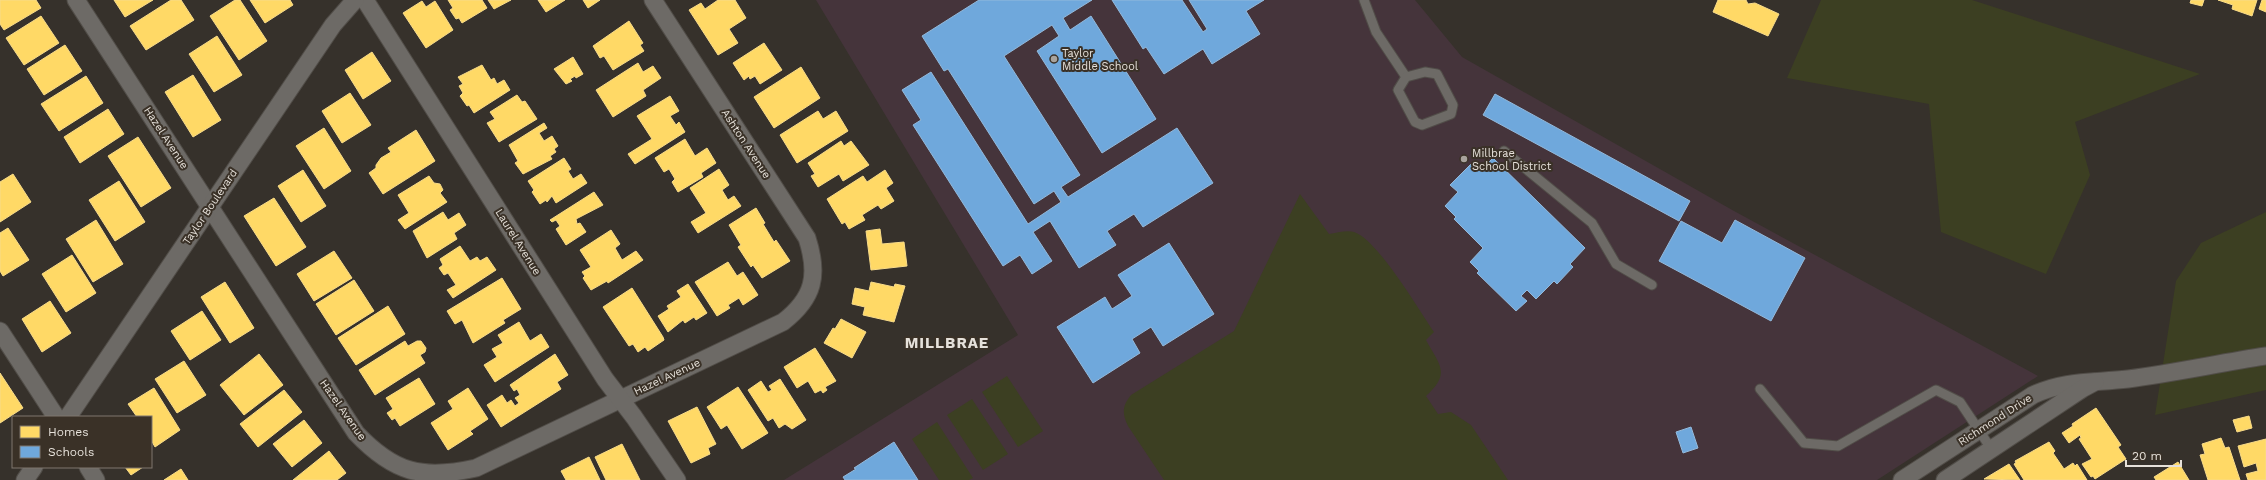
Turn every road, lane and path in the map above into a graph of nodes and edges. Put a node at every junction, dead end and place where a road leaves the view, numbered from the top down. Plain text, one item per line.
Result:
1 (76, 0) edge
2 (355, 0) edge
3 (365, 0) edge
4 (653, 0) edge
5 (1364, 0) edge
6 (1406, 77) junction
7 (1504, 151) dead end
8 (210, 207) junction
9 (1652, 285) dead end
10 (808, 296) joint
11 (0, 331) edge
12 (2266, 356) edge
13 (2096, 381) junction
14 (1760, 389) dead end
15 (621, 398) junction
16 (55, 416) edge
17 (69, 416) edge
18 (1979, 430) junction
19 (1992, 450) junction
20 (33, 468) edge
21 (89, 468) edge
22 (25, 480) edge
23 (96, 480) edge
24 (677, 480) edge
25 (1902, 480) edge
26 (1945, 480) edge

1 - 8 street, Hazel Avenue
2 - 8 street, Taylor Boulevard
3 - 15 street, Laurel Avenue
4 - 10 street, Ashton Avenue
5 - 6 lane
6 - 6 lane
7 - 9 lane
8 - 15 street, Hazel Avenue
8 - 17 street, Taylor Boulevard
10 - 15 street, Hazel Avenue
11 - 16 street
12 - 13 street, Richmond Drive
13 - 18 street, Richmond Drive
13 - 19 street, Richmond Drive
14 - 18 lane
15 - 24 street, Laurel Avenue
18 - 19 lane
18 - 25 street, Richmond Drive
19 - 26 street, Richmond Drive
20 - 22 street
21 - 23 street

